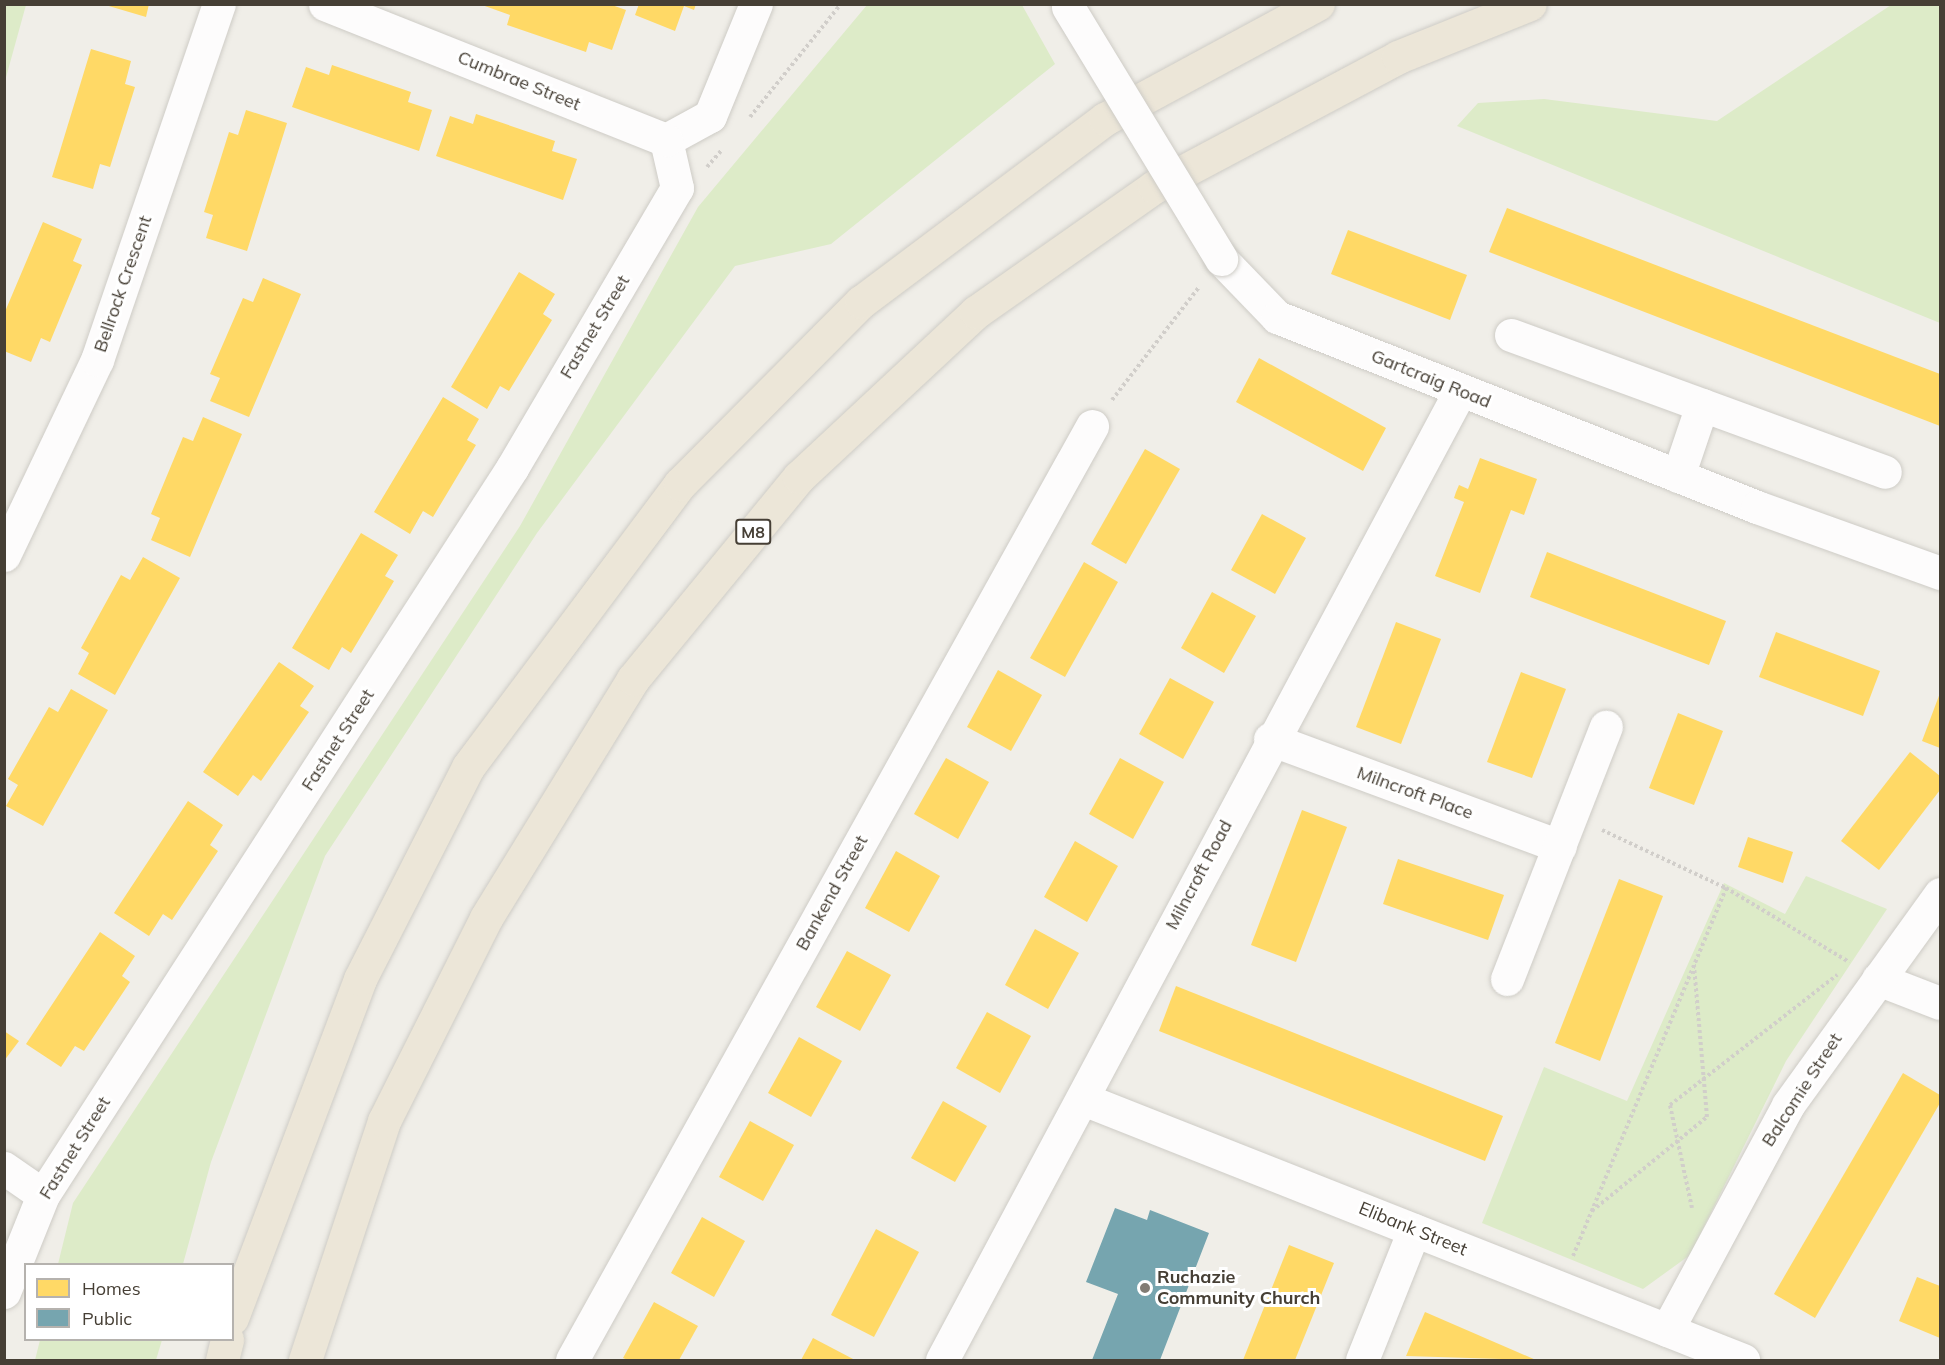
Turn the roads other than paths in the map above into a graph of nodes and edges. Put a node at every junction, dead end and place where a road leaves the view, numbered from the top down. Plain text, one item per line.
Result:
1 (219, 4) edge
2 (325, 4) edge
3 (756, 4) edge
4 (1318, 4) edge
5 (1530, 4) edge
6 (1067, 6) edge
7 (666, 140) junction
8 (1512, 335) dead end
9 (1460, 391) junction
10 (1702, 405) junction
11 (1092, 426) road end
12 (1885, 472) dead end
13 (1678, 476) junction
14 (4, 555) edge
15 (1941, 573) edge
16 (1606, 727) dead end
17 (1270, 739) junction
18 (1560, 846) junction
19 (1941, 894) edge
20 (1865, 971) junction
21 (1507, 979) dead end
22 (1941, 1003) edge
23 (1083, 1099) junction
24 (4, 1168) edge
25 (43, 1195) junction
26 (1414, 1230) junction
27 (4, 1292) edge
28 (234, 1313) edge
29 (1667, 1330) junction
30 (226, 1341) edge
31 (222, 1360) edge
32 (305, 1360) edge
33 (572, 1360) edge
34 (942, 1360) edge
35 (1362, 1360) edge
36 (1743, 1360) edge

1 - 14 street, Bellrock Crescent
2 - 7 street, Cumbrae Street
3 - 7 street
4 - 28 highway
5 - 32 highway, M8
6 - 9 street, Gartcraig Road, bridge
7 - 25 street, Fastnet Street
8 - 10 street
9 - 13 street, Gartcraig Road
9 - 17 street, Milncroft Road
10 - 12 street
10 - 13 street
11 - 33 street, Bankend Street
13 - 15 street, Gartcraig Road
16 - 18 street
17 - 18 street, Milncroft Place
17 - 23 street, Milncroft Road
18 - 21 street
19 - 20 street, Balcomie Street
20 - 22 street
20 - 29 street, Balcomie Street
23 - 26 street, Elibank Street
23 - 34 street, Milncroft Road
24 - 25 street
25 - 27 street, Fastnet Street
26 - 29 street, Elibank Street
26 - 35 street
29 - 36 street, Elibank Street
30 - 31 highway

